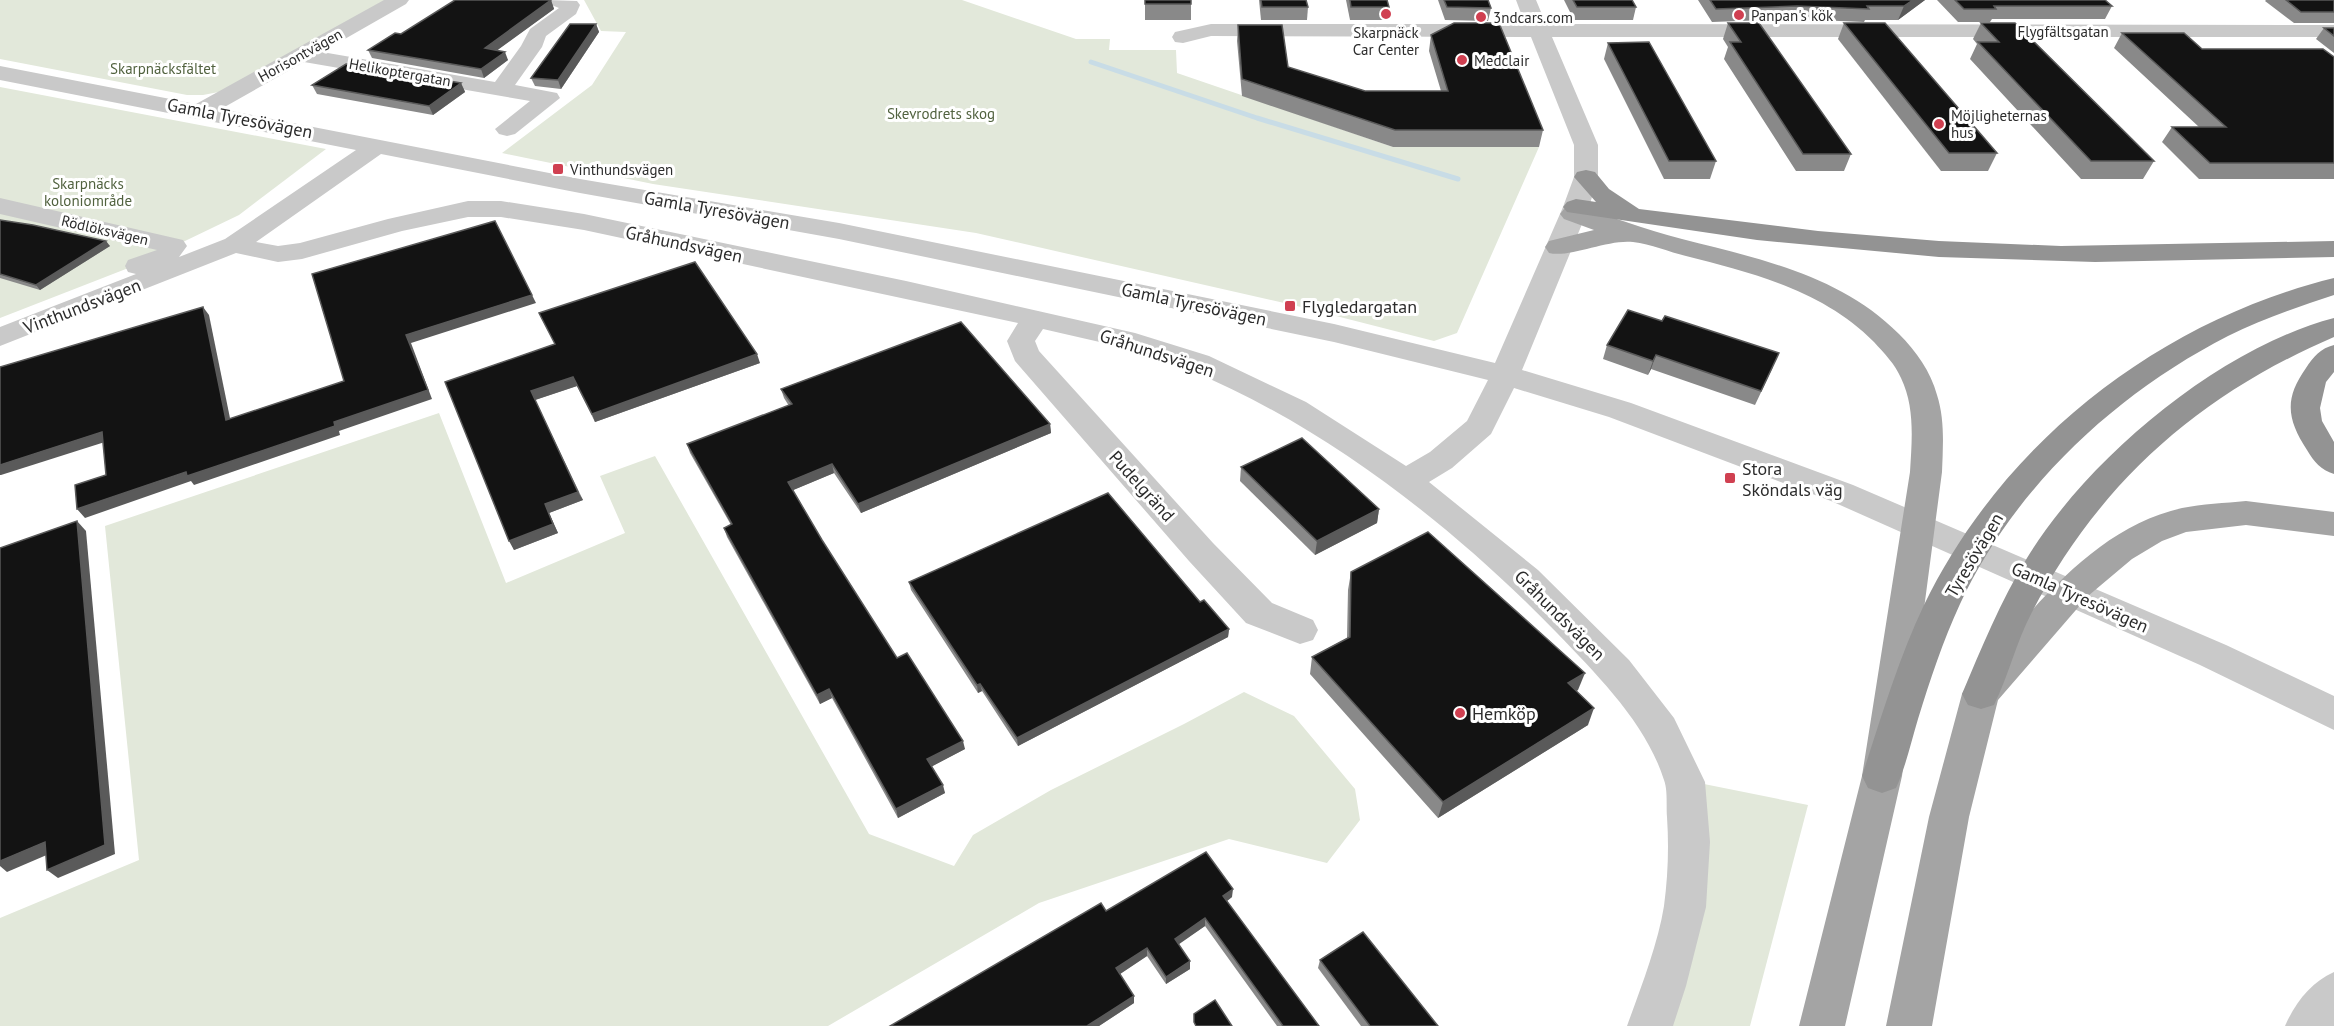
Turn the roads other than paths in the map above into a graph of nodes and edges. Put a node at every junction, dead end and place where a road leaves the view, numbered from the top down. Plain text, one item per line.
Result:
1 (399, 0) edge
2 (556, 0) edge
3 (1526, 0) edge
4 (1539, 29) junction
5 (2334, 31) edge
6 (1183, 37) dead end
7 (301, 55) junction
8 (0, 73) edge
9 (500, 90) junction
10 (201, 111) junction
11 (507, 129) dead end
12 (379, 145) junction
13 (1586, 177) junction
14 (0, 206) edge
15 (1575, 211) junction
16 (1633, 215) junction
17 (1648, 239) junction
18 (234, 245) junction
19 (1558, 247) junction
20 (2334, 249) edge
21 (2334, 286) edge
22 (0, 314) edge
23 (1036, 318) junction
24 (2334, 327) edge
25 (0, 337) edge
26 (2334, 354) edge
27 (1505, 375) junction
28 (2334, 463) edge
29 (1406, 481) junction
30 (2334, 524) edge
31 (2026, 621) junction
32 (1300, 630) dead end
33 (2334, 714) edge
34 (1882, 776) junction
35 (2334, 994) edge
36 (1650, 1026) edge
37 (1822, 1026) edge
38 (1909, 1026) edge
39 (2308, 1026) edge

1 - 7 street, Horisontvägen
2 - 9 street
3 - 4 street
4 - 5 street, Flygfältsgatan
4 - 6 street, Flygfältsgatan
4 - 13 street
7 - 9 street, Helikoptergatan
7 - 10 street, Horisontvägen
8 - 10 street, Gamla Tyresövägen
9 - 11 street, Helikoptergatan
10 - 12 street, Gamla Tyresövägen
12 - 18 street, Vinthundsvägen
12 - 27 street, Gamla Tyresövägen
13 - 15 street
13 - 16 highway
14 - 22 street, Rödlöksvägen
15 - 16 highway
15 - 17 main road
15 - 19 street
16 - 20 highway
17 - 19 main road
17 - 34 main road
18 - 23 street, Gråhundsvägen
18 - 25 street, Vinthundsvägen
19 - 27 street
21 - 34 highway, Tyresövägen
23 - 29 street, Gråhundsvägen
23 - 32 street, Pudelgränd
24 - 31 highway
26 - 28 highway
27 - 29 street
27 - 33 street, Gamla Tyresövägen
29 - 36 street, Gråhundsvägen
30 - 31 main road
31 - 38 main road
34 - 37 main road, Tyresövägen
35 - 39 street

